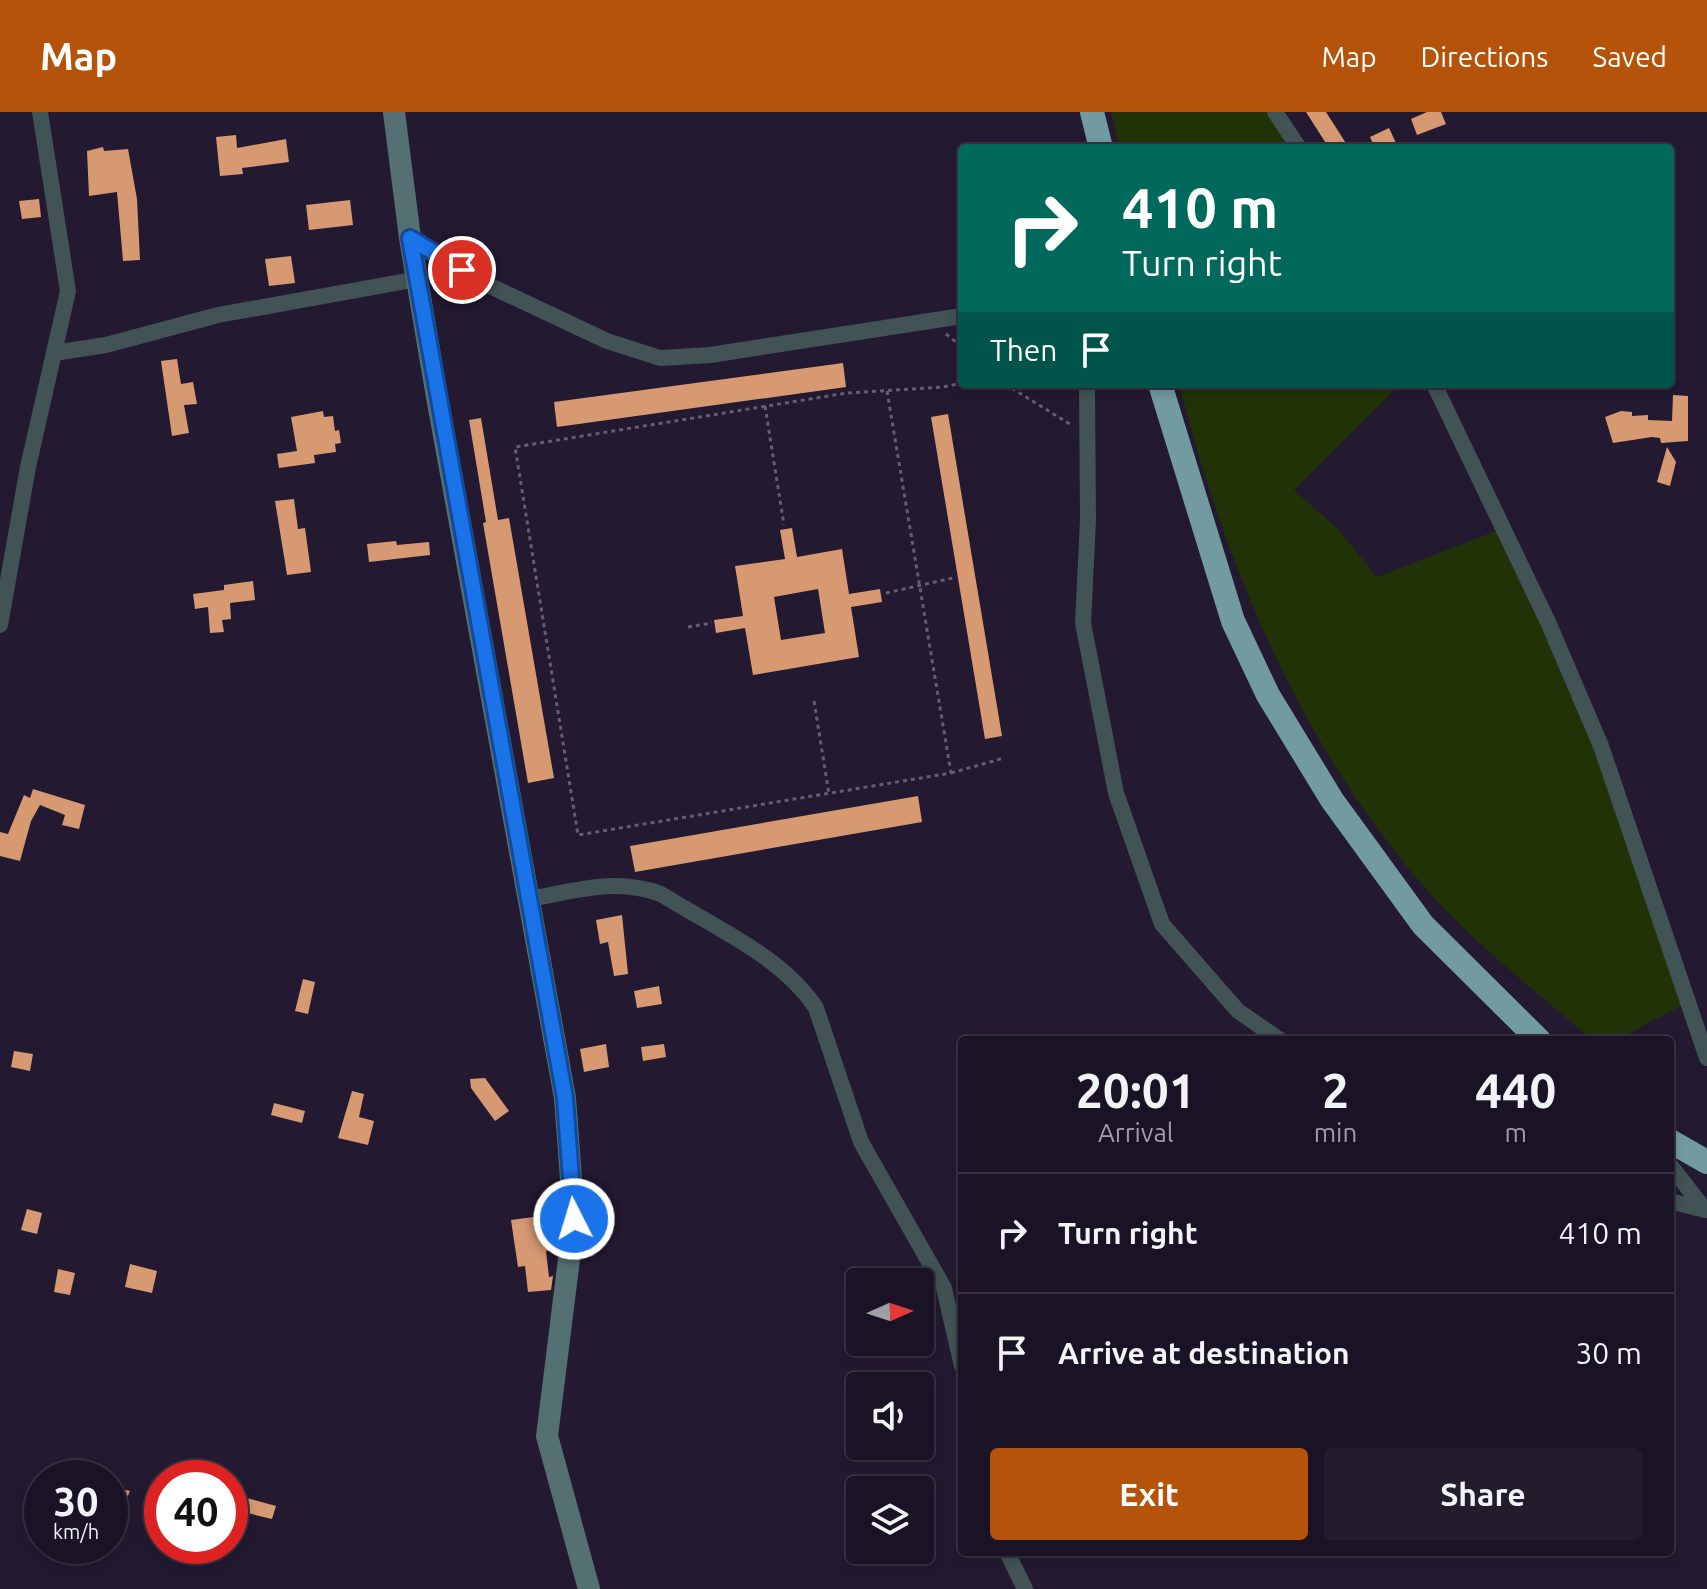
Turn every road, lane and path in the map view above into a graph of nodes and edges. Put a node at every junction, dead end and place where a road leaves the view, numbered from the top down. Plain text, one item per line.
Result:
1 (40, 112) edge
2 (394, 112) edge
3 (1092, 112) edge
4 (1275, 112) edge
5 (1100, 144) edge
6 (1296, 144) edge
7 (410, 238) junction
8 (418, 279) junction
9 (958, 317) edge
10 (54, 353) junction
11 (958, 383) edge
12 (1011, 388) edge
13 (1087, 388) edge
14 (1149, 388) edge
15 (1161, 388) edge
16 (1436, 388) edge
17 (887, 391) junction
18 (765, 406) junction
19 (1087, 436) junction
20 (1183, 471) junction
21 (784, 525) dead end
22 (953, 578) dead end
23 (919, 585) junction
24 (886, 593) dead end
25 (712, 623) dead end
26 (0, 625) edge
27 (688, 627) dead end
28 (814, 701) dead end
29 (1004, 758) dead end
30 (951, 773) junction
31 (829, 794) junction
32 (529, 899) junction
33 (1274, 1036) edge
34 (1535, 1036) edge
35 (1707, 1058) edge
36 (1674, 1143) edge
37 (1707, 1162) edge
38 (1674, 1170) edge
39 (1674, 1202) edge
40 (958, 1349) edge
41 (1009, 1556) edge
42 (589, 1589) edge
43 (1025, 1589) edge

1 - 10 street
2 - 7 street
3 - 5 highway
4 - 6 street
7 - 8 street
7 - 9 street
8 - 10 street
8 - 32 street
10 - 26 street
11 - 17 path
12 - 19 path
13 - 19 street
14 - 20 street
15 - 20 highway
16 - 35 street
17 - 18 path
17 - 23 path
18 - 21 path
18 - 31 path
19 - 33 street
20 - 34 highway
22 - 23 path
23 - 24 path
23 - 30 path
25 - 27 path
28 - 31 path
29 - 30 path
30 - 31 path
32 - 40 street
32 - 42 street
36 - 37 highway
38 - 39 street
41 - 43 street

